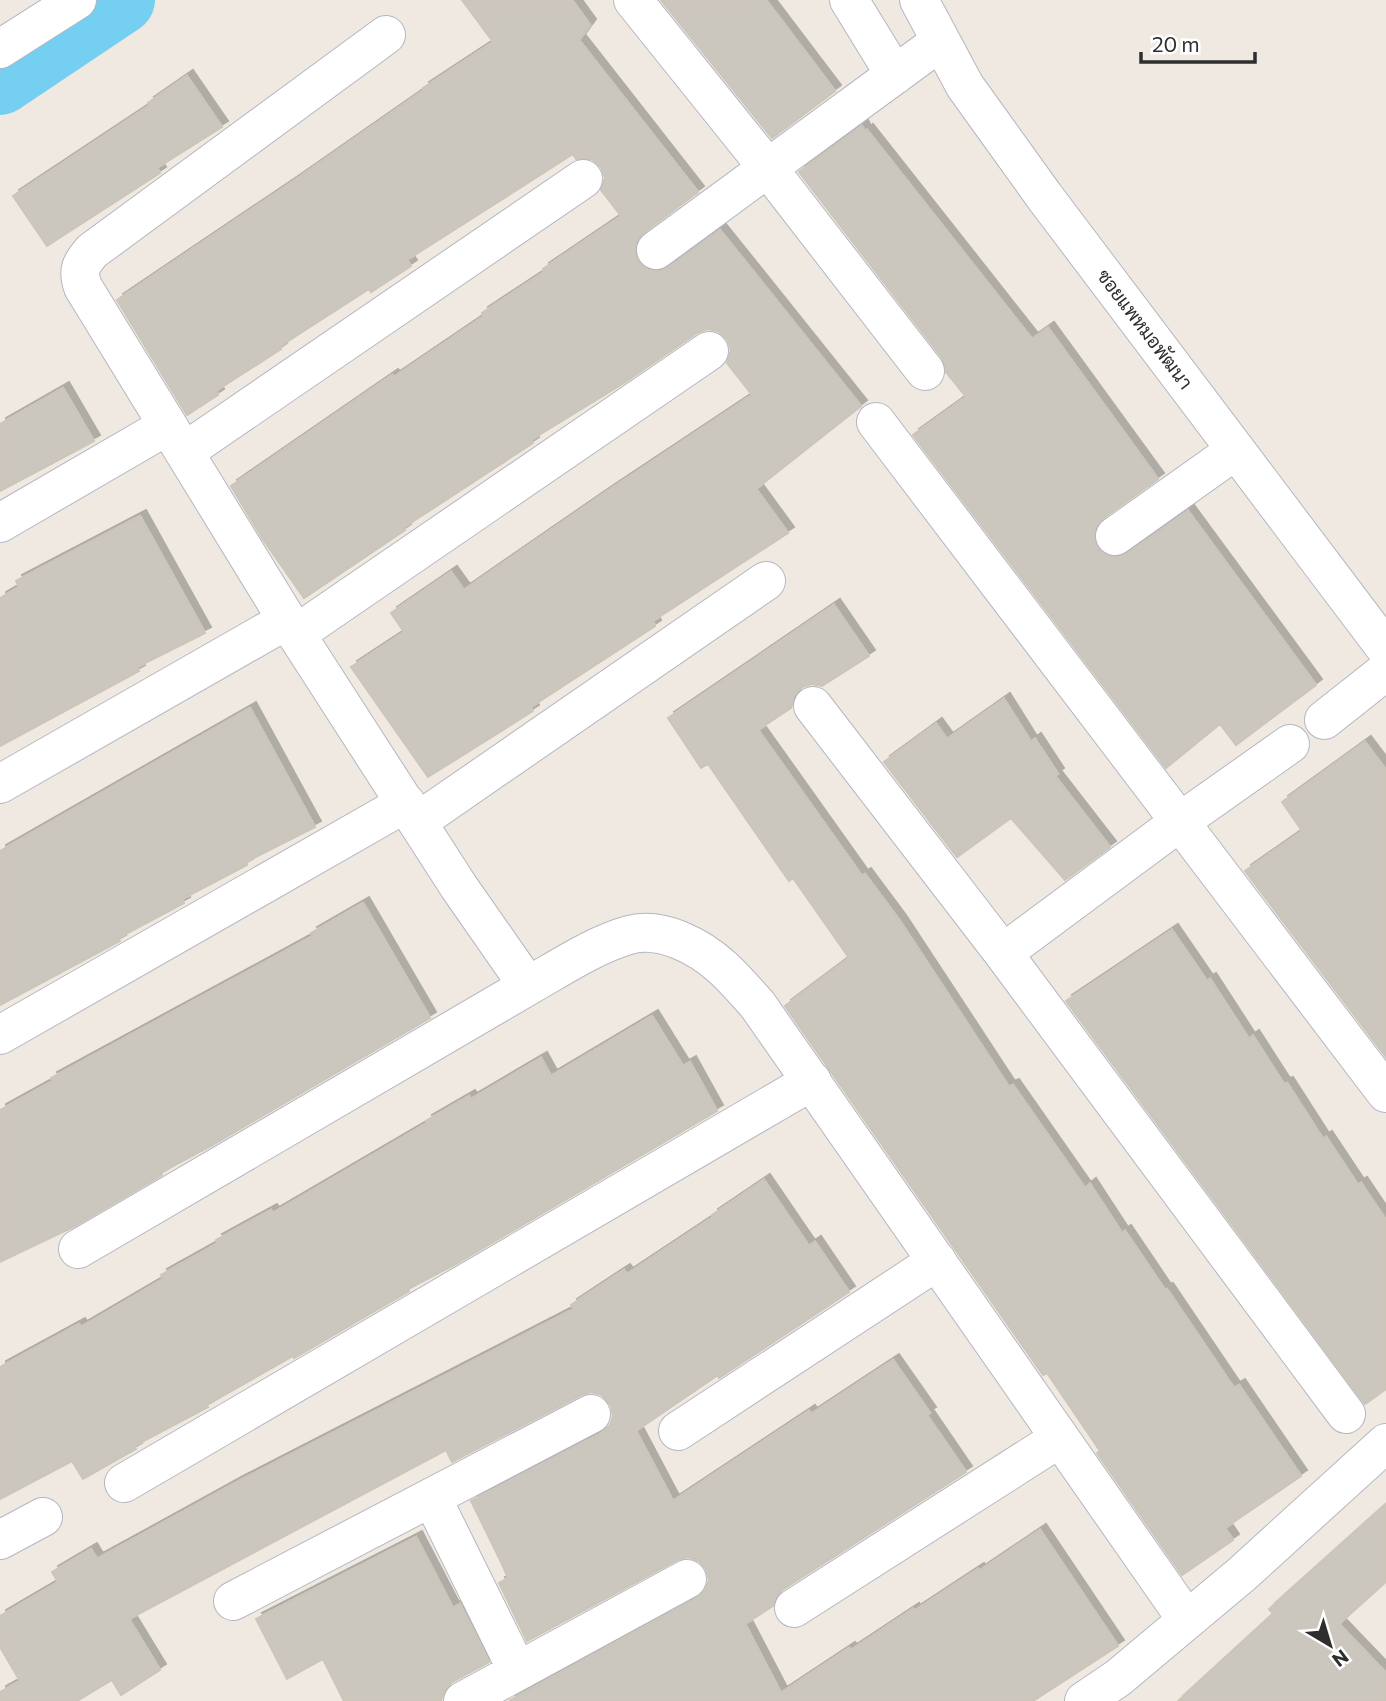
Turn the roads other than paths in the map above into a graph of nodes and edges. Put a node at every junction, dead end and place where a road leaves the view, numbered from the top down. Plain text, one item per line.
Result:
1 (32, 0) edge
2 (77, 0) edge
3 (632, 0) edge
4 (849, 0) edge
5 (919, 0) edge
6 (0, 19) edge
7 (386, 35) dead end
8 (941, 41) junction
9 (0, 49) edge
10 (895, 75) junction
11 (767, 167) junction
12 (583, 179) dead end
13 (656, 250) dead end
14 (709, 351) dead end
15 (925, 372) dead end
16 (876, 422) dead end
17 (175, 439) junction
18 (1236, 450) junction
19 (0, 523) edge
20 (1115, 536) dead end
21 (766, 580) dead end
22 (291, 627) junction
23 (1386, 649) edge
24 (1386, 671) edge
25 (813, 706) dead end
26 (1324, 720) dead end
27 (1290, 744) dead end
28 (0, 784) edge
29 (411, 813) junction
30 (1181, 821) junction
31 (1003, 953) junction
32 (527, 986) junction
33 (0, 1035) edge
34 (812, 1081) junction
35 (1386, 1093) edge
36 (78, 1249) dead end
37 (937, 1261) junction
38 (1346, 1413) dead end
39 (591, 1414) dead end
40 (678, 1431) dead end
41 (1060, 1438) junction
42 (1386, 1443) edge
43 (124, 1483) dead end
44 (432, 1498) junction
45 (43, 1517) dead end
46 (0, 1540) edge
47 (687, 1579) dead end
48 (233, 1601) dead end
49 (794, 1608) dead end
50 (1187, 1620) junction
51 (517, 1670) junction
52 (463, 1701) edge
53 (1084, 1701) edge

1 - 6 street
2 - 9 street
3 - 11 street
4 - 10 street
5 - 8 street, ซอยแพหมอพัฒนา
7 - 17 street
8 - 10 street
8 - 18 street, ซอยแพหมอพัฒนา
10 - 11 street
11 - 13 street
11 - 15 street
12 - 17 street
14 - 22 street
16 - 30 street
17 - 19 street
17 - 22 street
18 - 20 street
18 - 23 street, ซอยแพหมอพัฒนา
21 - 29 street
22 - 28 street
22 - 29 street
24 - 26 street
25 - 31 street
27 - 30 street
29 - 32 street
29 - 33 street
30 - 31 street
30 - 35 street
31 - 38 street
32 - 34 street
32 - 36 street
34 - 37 street
34 - 43 street
37 - 40 street
37 - 41 street
39 - 44 street
41 - 49 street
41 - 50 street
42 - 50 street
44 - 48 street
44 - 51 street
45 - 46 street
47 - 51 street
50 - 53 street
51 - 52 street

